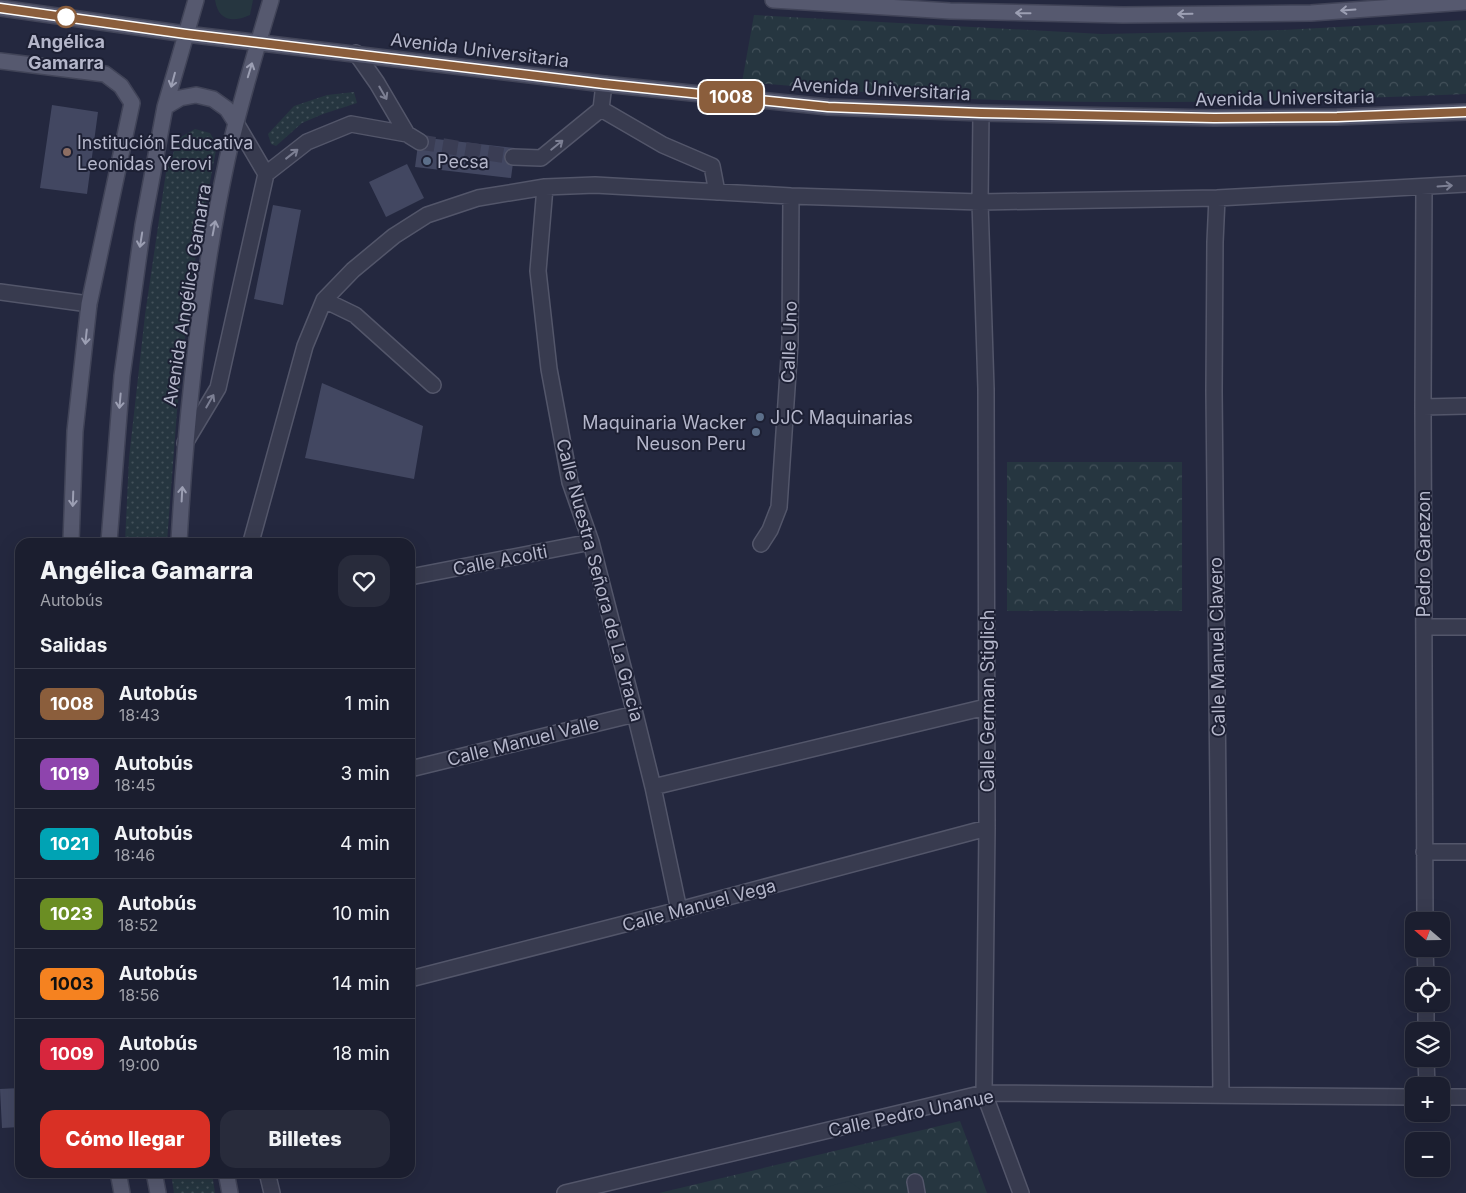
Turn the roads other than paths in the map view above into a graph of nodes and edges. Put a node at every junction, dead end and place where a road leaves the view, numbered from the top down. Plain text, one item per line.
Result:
1 (196, 0) edge
2 (271, 0) edge
3 (773, 0) edge
4 (1466, 2) edge
5 (0, 8) edge
6 (186, 34) junction
7 (258, 42) junction
8 (356, 54) junction
9 (0, 61) edge
10 (604, 84) junction
11 (166, 107) junction
12 (601, 110) junction
13 (1466, 112) edge
14 (981, 113) junction
15 (236, 123) junction
16 (513, 157) tunnel mouth
17 (266, 174) junction
18 (1466, 184) edge
19 (544, 187) junction
20 (1424, 187) junction
21 (717, 192) junction
22 (791, 196) junction
23 (1217, 198) junction
24 (980, 202) junction
25 (0, 292) edge
26 (324, 300) junction
27 (90, 304) junction
28 (433, 385) dead end
29 (1466, 406) edge
30 (1423, 407) junction
31 (185, 443) junction
32 (71, 538) edge
33 (109, 538) edge
34 (179, 538) edge
35 (253, 538) edge
36 (591, 542) junction
37 (761, 544) dead end
38 (415, 577) edge
39 (1424, 626) junction
40 (1466, 627) edge
41 (986, 707) junction
42 (635, 714) junction
43 (415, 768) edge
44 (653, 786) junction
45 (987, 828) junction
46 (1424, 852) junction
47 (1466, 852) edge
48 (679, 910) junction
49 (1425, 912) edge
50 (415, 978) edge
51 (984, 1093) junction
52 (1221, 1095) junction
53 (1405, 1097) edge
54 (1450, 1097) edge
55 (1466, 1097) edge
56 (119, 1178) edge
57 (155, 1178) edge
58 (227, 1178) edge
59 (269, 1178) edge
60 (122, 1193) edge
61 (158, 1193) edge
62 (230, 1193) edge
63 (272, 1193) edge
64 (565, 1193) edge
65 (1021, 1193) edge

1 - 6 main road
2 - 7 main road, Avenida Angélica Gamarra
4 -> 3 main road
5 - 6 main road, Avenida Universitaria
6 - 7 main road, Avenida Universitaria
6 -> 11 main road
7 - 8 main road, Avenida Universitaria
15 -> 7 main road, Avenida Angélica Gamarra
8 - 10 main road, Avenida Universitaria
8 - 17 street
9 - 27 main road
10 - 12 street
10 - 14 main road, Avenida Universitaria
11 - 15 main road
11 -> 33 main road
16 -> 12 street
12 - 21 street
13 - 14 main road, Avenida Universitaria
14 - 24 street, Calle German Stiglich
15 - 17 street
31 -> 15 main road, Avenida Angélica Gamarra
31 -> 17 street
20 -> 18 street
19 - 21 street
19 - 26 street
19 - 36 street, Calle Nuestra Señora de La Gracia
20 - 23 street
20 - 30 street, Pedro Garezon
21 - 22 street
22 - 24 street
22 - 37 street, Calle Uno
23 - 24 street
23 - 52 street, Calle Manuel Clavero
24 - 41 street, Calle German Stiglich
25 - 27 street
26 - 28 street
26 - 35 street
27 -> 32 main road
29 - 30 street
30 - 39 street, Pedro Garezon
34 -> 31 main road, Avenida Angélica Gamarra
36 - 38 street, Calle Acolti
36 - 42 street, Calle Nuestra Señora de La Gracia
39 - 40 street
39 - 46 street, Pedro Garezon
41 - 44 street
41 - 45 street, Calle German Stiglich
42 - 43 street, Calle Manuel Valle
42 - 44 street, Calle Nuestra Señora de La Gracia
44 - 48 street, Calle Nuestra Señora de La Gracia
45 - 48 street, Calle Manuel Vega
45 - 51 street, Calle German Stiglich
46 - 47 street
46 - 49 street, Pedro Garezon
48 - 50 street, Calle Manuel Vega
51 - 52 street, Calle Pedro Unanue
51 - 64 street, Calle Pedro Unanue
51 - 65 street, Calle German Stiglich
52 - 53 street, Calle Pedro Unanue
54 - 55 street
56 - 60 main road
57 - 61 main road
58 - 62 main road
59 - 63 street

